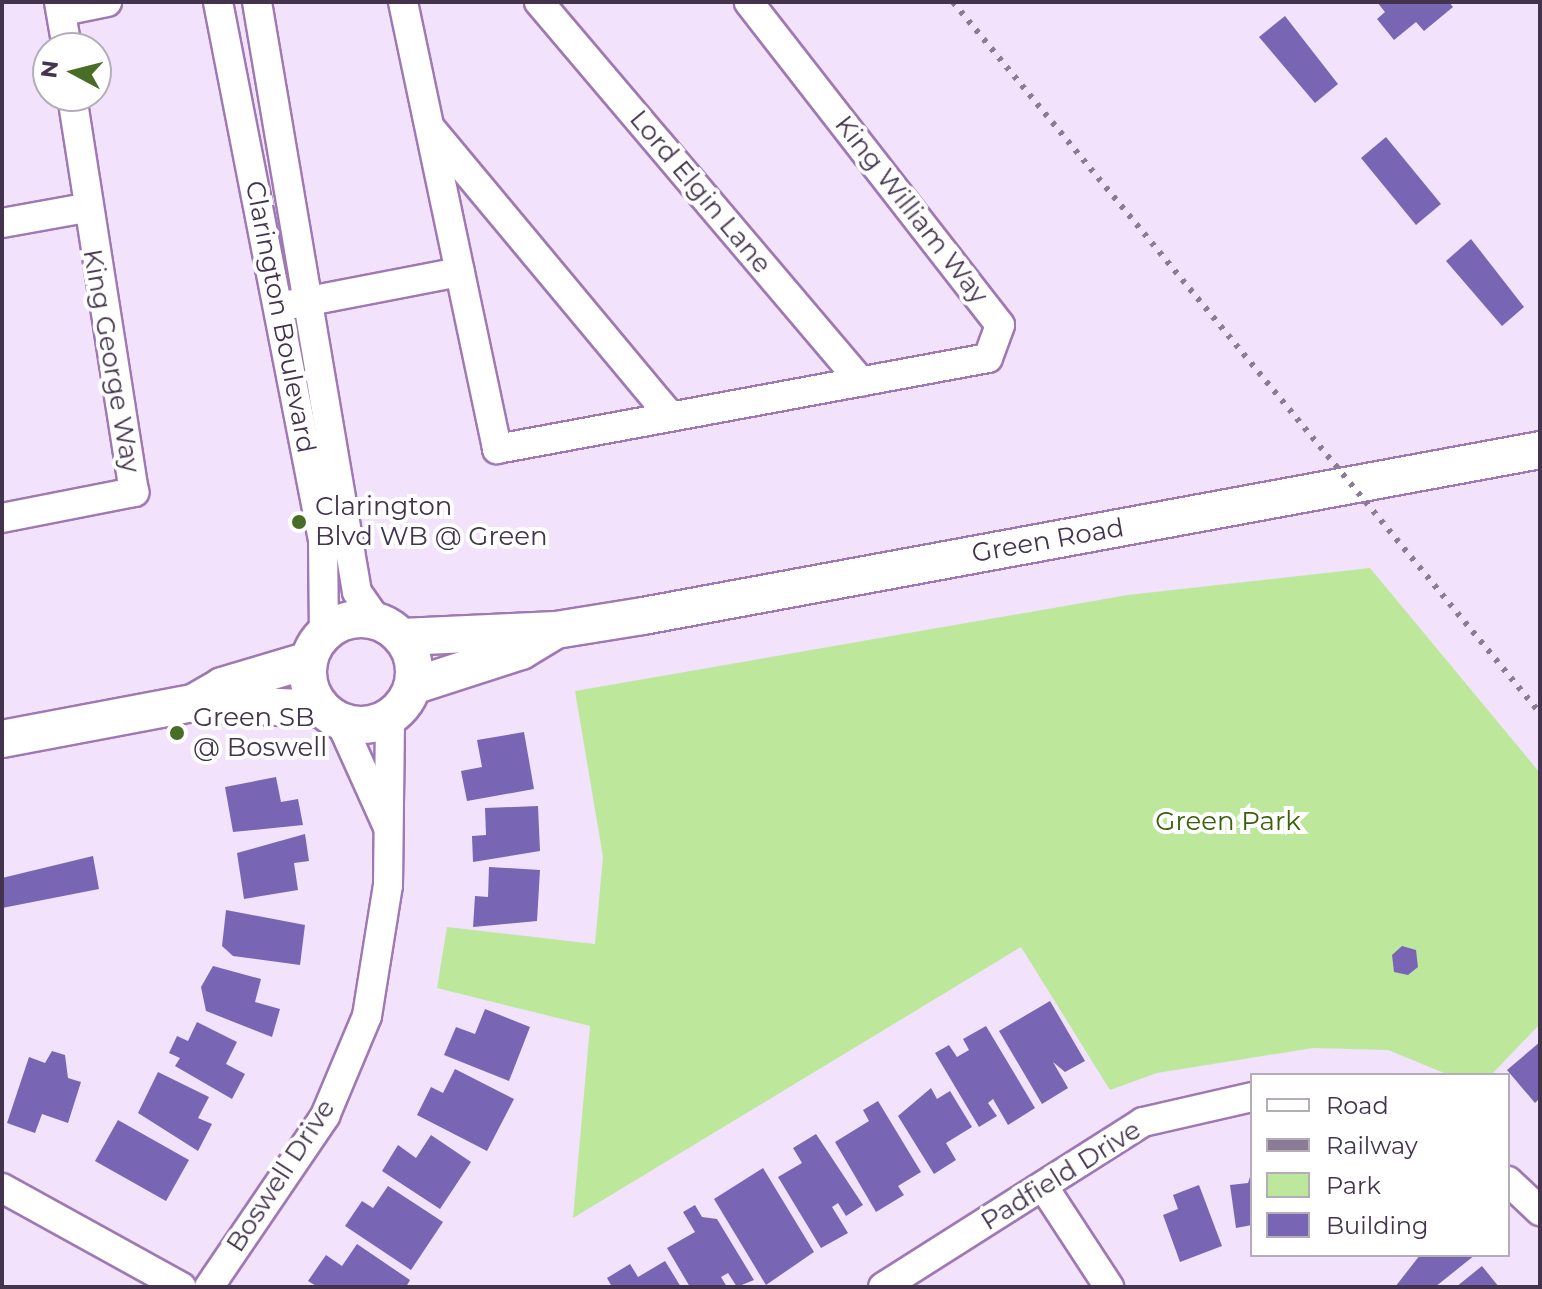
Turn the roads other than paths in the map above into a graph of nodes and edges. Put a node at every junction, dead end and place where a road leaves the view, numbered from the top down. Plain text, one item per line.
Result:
1 (107, 2) edge
2 (218, 2) edge
3 (257, 2) edge
4 (403, 2) edge
5 (539, 2) edge
6 (749, 2) edge
7 (61, 6) edge
8 (65, 32) edge
9 (74, 112) edge
10 (429, 126) junction
11 (85, 208) junction
12 (2, 223) edge
13 (460, 272) junction
14 (307, 303) junction
15 (278, 306) junction
16 (861, 382) junction
17 (671, 417) junction
18 (1540, 450) edge
19 (2, 518) edge
20 (389, 629) junction
21 (556, 630) junction
22 (317, 647) junction
23 (413, 686) junction
24 (193, 703) junction
25 (332, 716) junction
26 (390, 717) junction
27 (2, 739) edge
28 (388, 827) junction
29 (1250, 1097) edge
30 (1510, 1183) edge
31 (1043, 1186) junction
32 (2, 1188) edge
33 (1540, 1211) edge
34 (181, 1287) edge
35 (209, 1287) edge
36 (883, 1287) edge
37 (1109, 1287) edge

1 - 7 street
2 - 15 street, Clarington Boulevard
3 - 14 street, Clarington Boulevard
4 - 10 street, King William Way
5 - 16 street, Lord Elgin Lane
6 - 16 street, King William Way
7 - 8 street
9 - 11 street, King George Way
10 - 13 street, King William Way
10 - 17 street, King William Way
11 - 12 street
11 - 19 street, King George Way
13 - 14 street
13 - 17 street, King William Way
14 - 15 street
14 - 20 street, Clarington Boulevard
15 - 22 street, Clarington Boulevard
16 - 17 street, King William Way
18 - 21 street, Green Road
20 - 21 street, Green Road
20 - 22 street
20 - 23 street
21 - 23 street, Green Road
22 - 24 street
22 - 25 street
23 - 26 street
24 - 25 street
24 - 27 street
25 - 26 street
25 - 28 street, Boswell Drive
26 - 28 street, Boswell Drive
28 - 35 street, Boswell Drive
29 - 31 street, Padfield Drive
30 - 33 street
31 - 36 street, Padfield Drive
31 - 37 street
32 - 34 street

